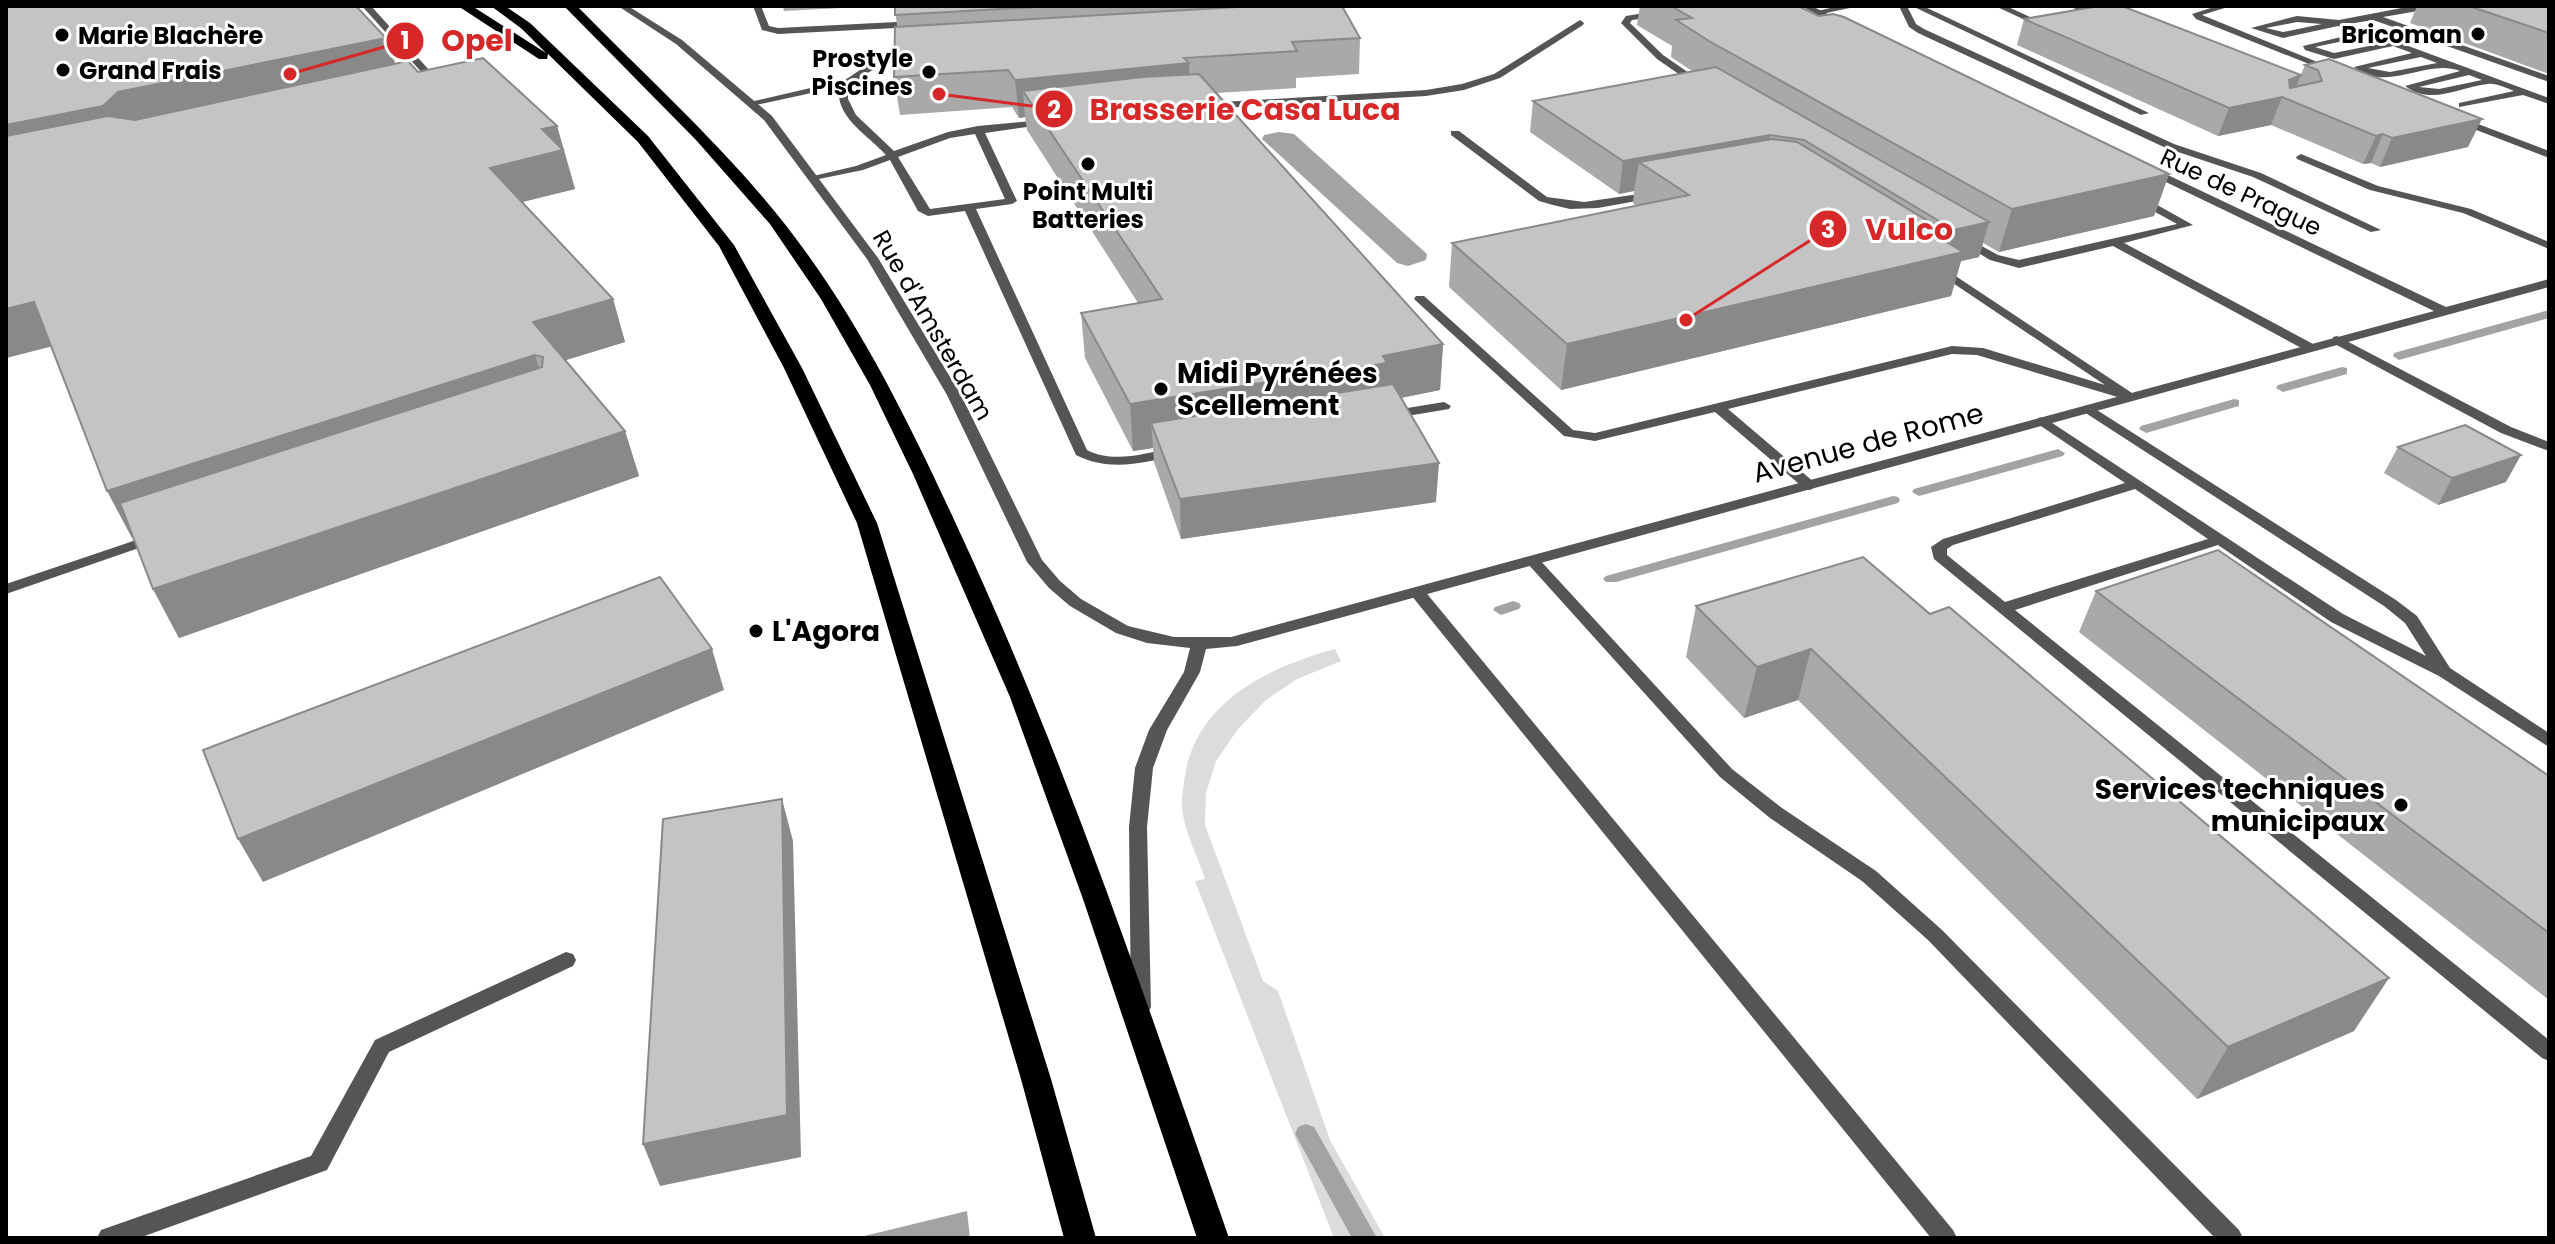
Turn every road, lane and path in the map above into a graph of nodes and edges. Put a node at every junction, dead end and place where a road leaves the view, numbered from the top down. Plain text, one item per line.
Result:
1 (366, 6) edge
2 (464, 6) edge
3 (497, 6) edge
4 (622, 6) edge
5 (757, 6) edge
6 (1805, 6) edge
7 (1855, 6) edge
8 (1903, 6) edge
9 (1916, 6) edge
10 (1999, 6) edge
11 (2073, 6) edge
12 (2227, 6) edge
13 (2416, 6) edge
14 (564, 9) edge
15 (1672, 12) dead end
16 (1817, 12) junction
17 (2374, 17) junction
18 (2102, 18) edge
19 (1580, 23) dead end
20 (2339, 23) junction
21 (919, 24) edge
22 (2057, 31) edge
23 (1860, 33) edge
24 (2367, 34) junction
25 (2393, 43) junction
26 (2422, 54) junction
27 (932, 55) edge
28 (2446, 63) junction
29 (2470, 72) junction
30 (427, 73) junction
31 (2345, 75) edge
32 (412, 77) edge
33 (2549, 79) edge
34 (2492, 80) junction
35 (2359, 81) edge
36 (847, 83) junction
37 (437, 84) edge
38 (588, 84) junction
39 (2374, 86) edge
40 (1711, 91) edge
41 (2524, 92) junction
42 (2549, 101) edge
43 (751, 103) junction
44 (2462, 105) dead end
45 (1187, 108) edge
46 (2144, 113) dead end
47 (2447, 115) edge
48 (1059, 119) edge
49 (978, 129) junction
50 (1455, 133) dead end
51 (892, 154) junction
52 (2549, 155) edge
53 (2301, 157) dead end
54 (2134, 163) edge
55 (813, 179) junction
56 (1672, 191) edge
57 (2127, 193) edge
58 (970, 209) junction
59 (2375, 230) dead end
60 (1954, 235) edge
61 (2116, 243) junction
62 (2549, 246) edge
63 (1932, 265) edge
64 (2549, 283) edge
65 (1420, 299) dead end
66 (2444, 311) junction
67 (2337, 340) junction
68 (2311, 348) junction
69 (2131, 397) junction
70 (1444, 406) dead end
71 (1718, 407) junction
72 (2089, 409) junction
73 (1368, 419) edge
74 (2043, 421) junction
75 (2549, 447) edge
76 (1186, 450) edge
77 (2136, 484) junction
78 (1810, 486) junction
79 (173, 531) edge
80 (2219, 540) junction
81 (1533, 561) junction
82 (6, 589) edge
83 (1417, 592) junction
84 (2003, 608) junction
85 (1199, 646) junction
86 (2445, 672) junction
87 (2549, 741) edge
88 (566, 960) dead end
89 (1141, 1027) junction
90 (2549, 1052) edge
91 (109, 1238) edge
92 (1080, 1238) edge
93 (1213, 1238) edge
94 (1945, 1238) edge
95 (2231, 1238) edge

1 - 30 street
2 - 38 highway
3 - 38 highway
4 - 43 street, Rue d'Amsterdam
5 - 21 street
6 - 16 street
7 - 16 street
8 - 59 street
9 - 46 street
10 - 22 street
11 - 18 street
12 - 31 street
13 - 17 street
14 - 89 highway
15 - 40 street
16 - 23 street
17 - 20 street
17 - 33 street
19 - 45 street
20 - 20 street
20 - 24 street
24 - 25 street
24 - 25 street
25 - 26 street
26 - 28 street
26 - 28 street
27 - 36 street
28 - 29 street
29 - 34 street
29 - 34 street
30 - 32 street
30 - 37 street
34 - 41 street
35 - 39 street
36 - 43 street
36 - 51 street
38 - 92 highway
41 - 42 street
41 - 44 street
43 - 55 street, Rue d'Amsterdam
47 - 52 street
48 - 49 street
49 - 51 street
49 - 58 street
50 - 56 street
51 - 55 street
51 - 58 street
53 - 62 street
54 - 66 street, Rue de Prague
55 - 85 street, Rue d'Amsterdam
57 - 61 street
58 - 76 street
60 - 61 street
61 - 68 street
63 - 69 street
64 - 66 street, Avenue de Rome
65 - 71 street
66 - 67 street, Avenue de Rome
67 - 68 street, Avenue de Rome
67 - 75 street
68 - 69 street, Avenue de Rome
69 - 71 street
69 - 72 street, Avenue de Rome
70 - 73 street
71 - 78 street
72 - 74 street, Avenue de Rome
72 - 86 street
74 - 77 street
74 - 78 street, Avenue de Rome
77 - 80 street
77 - 84 street
78 - 81 street, Avenue de Rome
79 - 82 street
80 - 84 street
80 - 86 street
81 - 83 street, Avenue de Rome
81 - 95 street
83 - 85 street, Avenue de Rome
83 - 94 street
84 - 90 street
85 - 89 street
86 - 87 street
88 - 91 street
89 - 93 highway

